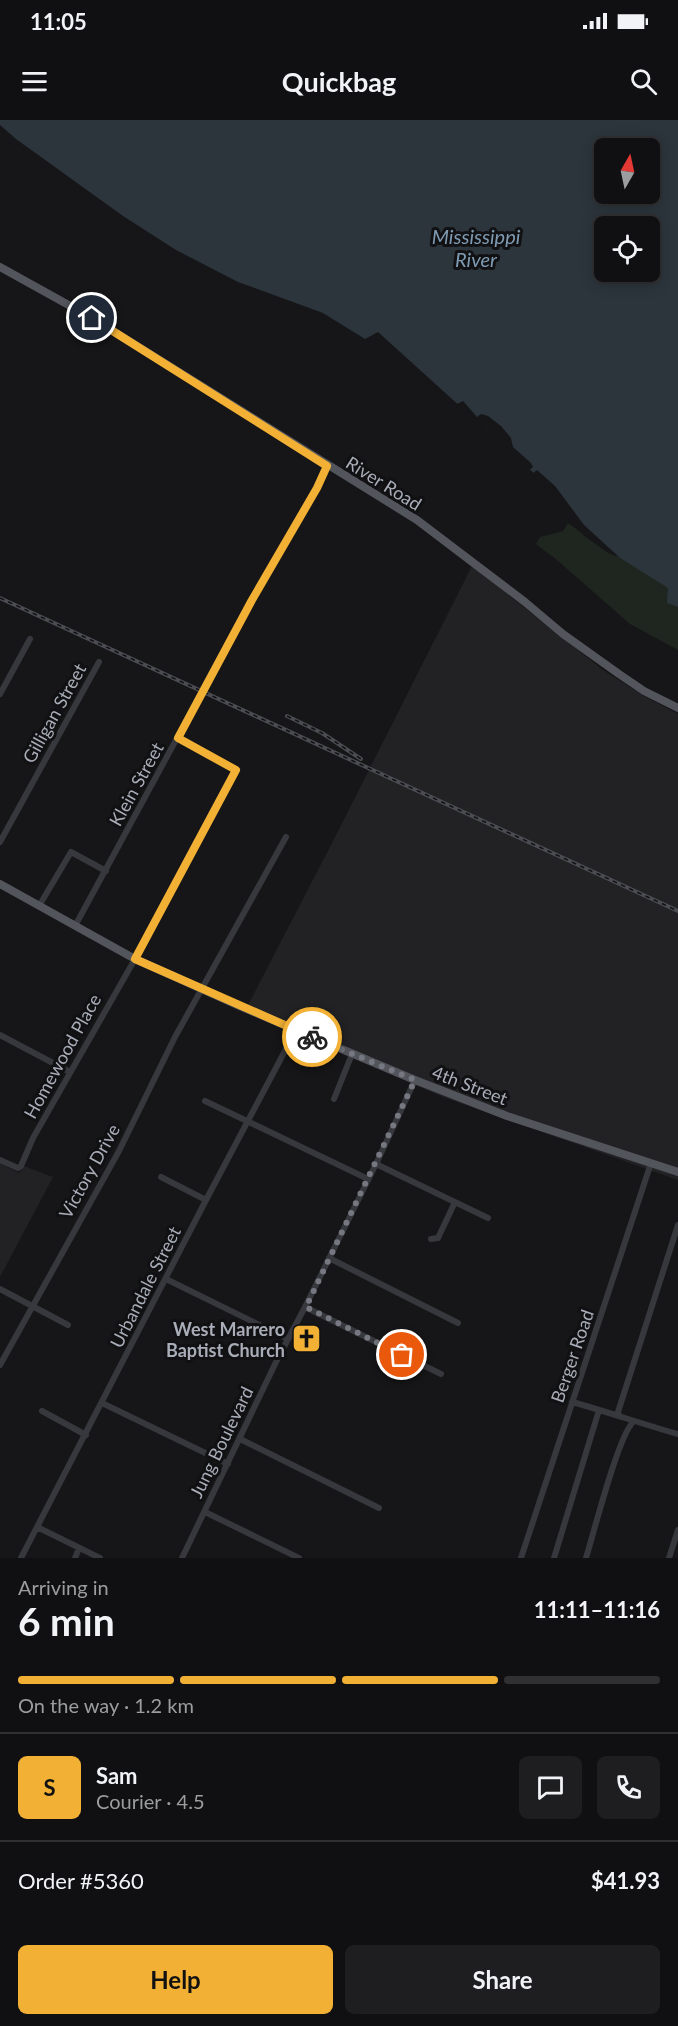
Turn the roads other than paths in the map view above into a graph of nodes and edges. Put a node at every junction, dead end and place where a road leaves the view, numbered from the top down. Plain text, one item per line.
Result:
1 (0, 267) edge
2 (327, 466) junction
3 (30, 639) dead end
4 (99, 662) dead end
5 (0, 694) edge
6 (678, 708) edge
7 (178, 738) junction
8 (286, 837) dead end
9 (0, 842) edge
10 (106, 871) junction
11 (0, 884) edge
12 (39, 906) junction
13 (75, 926) junction
14 (135, 959) junction
15 (202, 990) junction
16 (296, 1030) junction
17 (0, 1035) edge
18 (352, 1054) junction
19 (70, 1072) junction
20 (415, 1080) junction
21 (334, 1099) dead end
22 (205, 1101) dead end
23 (247, 1122) junction
24 (0, 1160) edge
25 (376, 1164) junction
26 (651, 1164) junction
27 (678, 1173) edge
28 (160, 1177) dead end
29 (368, 1179) junction
30 (206, 1200) junction
31 (455, 1202) junction
32 (488, 1218) dead end
33 (678, 1225) edge
34 (431, 1239) dead end
35 (329, 1258) junction
36 (166, 1279) junction
37 (0, 1289) edge
38 (32, 1306) junction
39 (306, 1307) junction
40 (458, 1323) dead end
41 (68, 1325) dead end
42 (288, 1339) junction
43 (0, 1365) edge
44 (441, 1374) dead end
45 (572, 1402) junction
46 (102, 1403) junction
47 (599, 1410) junction
48 (42, 1411) dead end
49 (619, 1415) junction
50 (633, 1422) junction
51 (678, 1434) edge
52 (86, 1435) junction
53 (240, 1439) junction
54 (228, 1464) junction
55 (379, 1508) dead end
56 (205, 1512) junction
57 (37, 1527) junction
58 (678, 1530) edge
59 (79, 1548) junction
60 (21, 1558) edge
61 (75, 1558) edge
62 (100, 1558) edge
63 (182, 1558) edge
64 (299, 1558) edge
65 (521, 1558) edge
66 (554, 1558) edge
67 (586, 1558) edge
68 (669, 1558) edge

1 - 2 main road, River Road
2 - 6 main road, River Road
2 - 7 street, Klein Street
3 - 5 street
4 - 9 street, Gilligan Street
7 - 10 street, Klein Street
7 - 14 street, Homewood Place
8 - 15 street, Victory Drive
10 - 12 street
10 - 13 street, Klein Street
11 - 12 main road, 4th Street
12 - 13 main road, 4th Street
13 - 14 main road, 4th Street
14 - 15 main road, 4th Street
14 - 19 street, Homewood Place
15 - 16 main road, 4th Street
15 - 38 street, Victory Drive
16 - 18 main road, 4th Street
16 - 23 street, Urbandale Street
17 - 19 street
18 - 20 main road, 4th Street
18 - 21 street
19 - 24 street, Homewood Place
20 - 25 street, Jung Boulevard
20 - 26 main road, 4th Street
22 - 23 street
23 - 29 street
23 - 30 street, Urbandale Street
25 - 29 street, Jung Boulevard
25 - 31 street
26 - 27 main road, 4th Street
26 - 45 street, Berger Road
28 - 30 street
29 - 35 street, Jung Boulevard
30 - 36 street, Urbandale Street
31 - 32 street
31 - 34 street
33 - 49 street
35 - 39 street, Jung Boulevard
35 - 40 street
36 - 42 street
36 - 46 street, Urbandale Street
37 - 38 street
38 - 41 street
38 - 43 street, Victory Drive
39 - 42 street, Jung Boulevard
39 - 44 street
42 - 53 street, Jung Boulevard
45 - 47 street
45 - 65 street, Berger Road
46 - 52 street, Urbandale Street
46 - 54 street
47 - 49 street
47 - 66 street
48 - 52 street
49 - 50 street
50 - 51 street
50 - 67 street
52 - 57 street, Urbandale Street
53 - 54 street, Jung Boulevard
53 - 55 street
54 - 56 street, Jung Boulevard
56 - 63 street, Jung Boulevard
56 - 64 street
57 - 59 street
57 - 60 street, Urbandale Street
58 - 68 street
59 - 61 street
59 - 62 street

